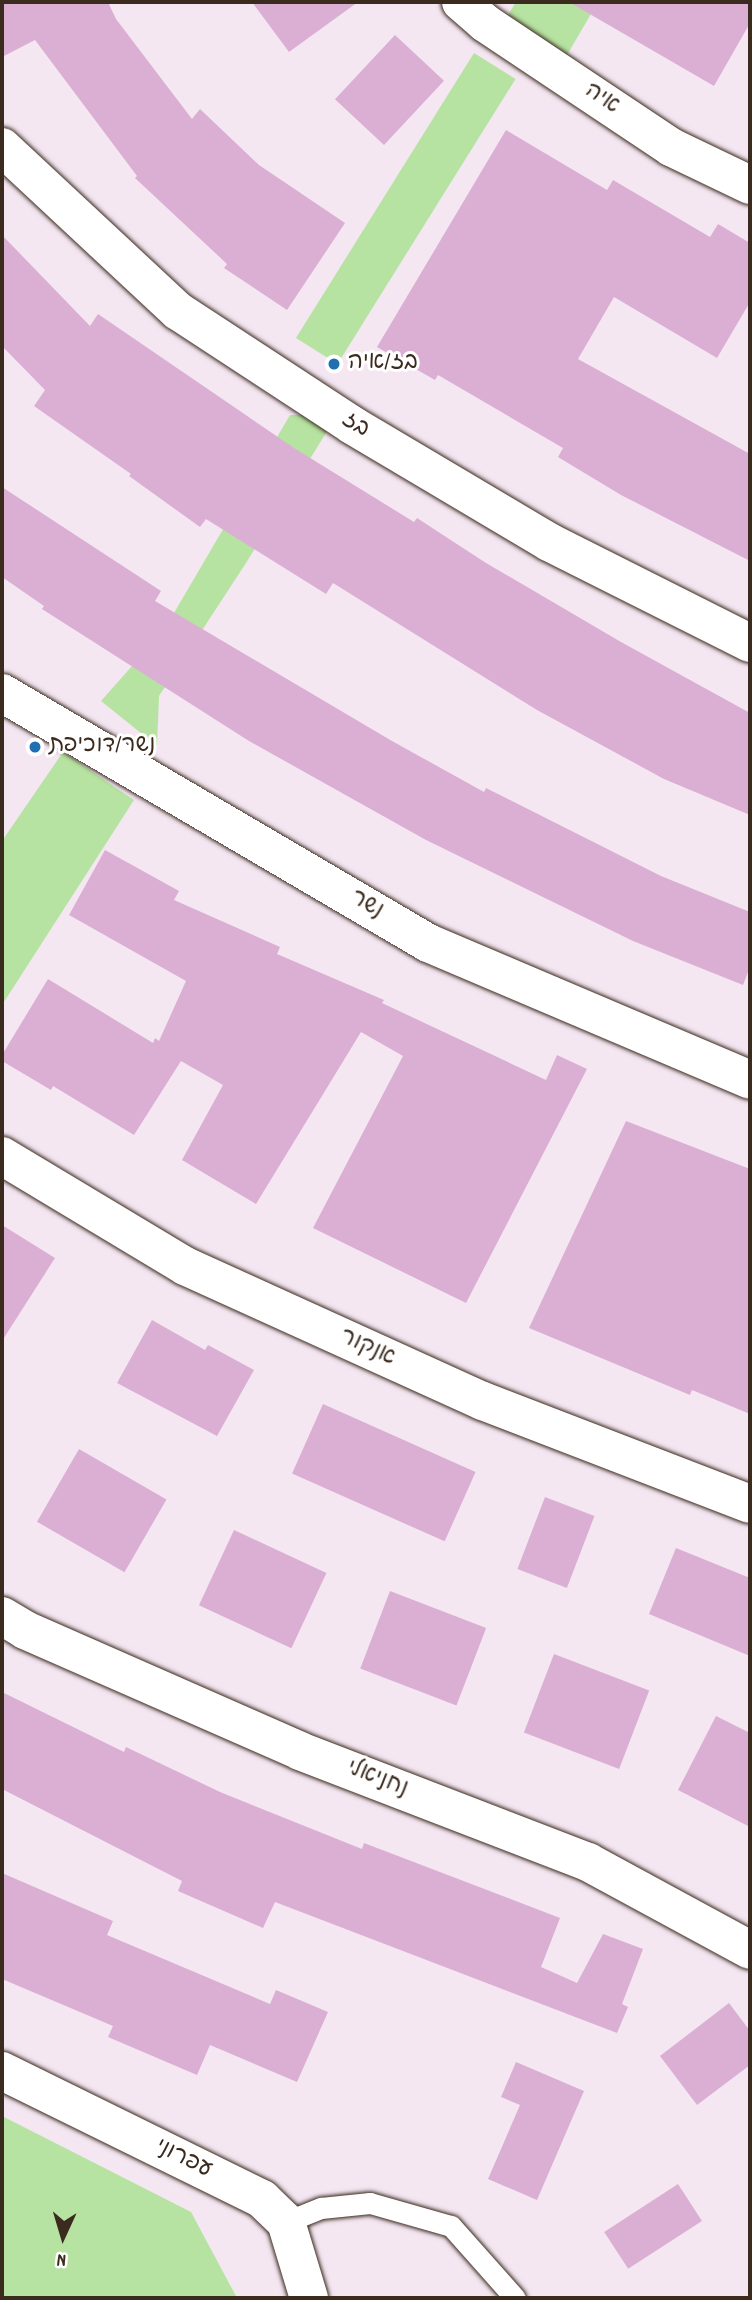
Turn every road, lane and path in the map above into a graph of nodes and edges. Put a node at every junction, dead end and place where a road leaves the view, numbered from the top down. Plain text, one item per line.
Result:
1 (461, 2) edge
2 (2, 146) edge
3 (750, 185) edge
4 (750, 643) edge
5 (2, 693) edge
6 (750, 1080) edge
7 (2, 1156) edge
8 (750, 1504) edge
9 (2, 1616) edge
10 (750, 1950) edge
11 (2, 2071) edge
12 (286, 2222) junction
13 (309, 2298) edge
14 (515, 2298) edge

1 - 3 street, איה
2 - 4 street, בז
5 - 6 street, נשר
7 - 8 street, אנקור
9 - 10 street, נחניאלי
11 - 12 street, עפרוני
12 - 13 street
12 - 14 lane

